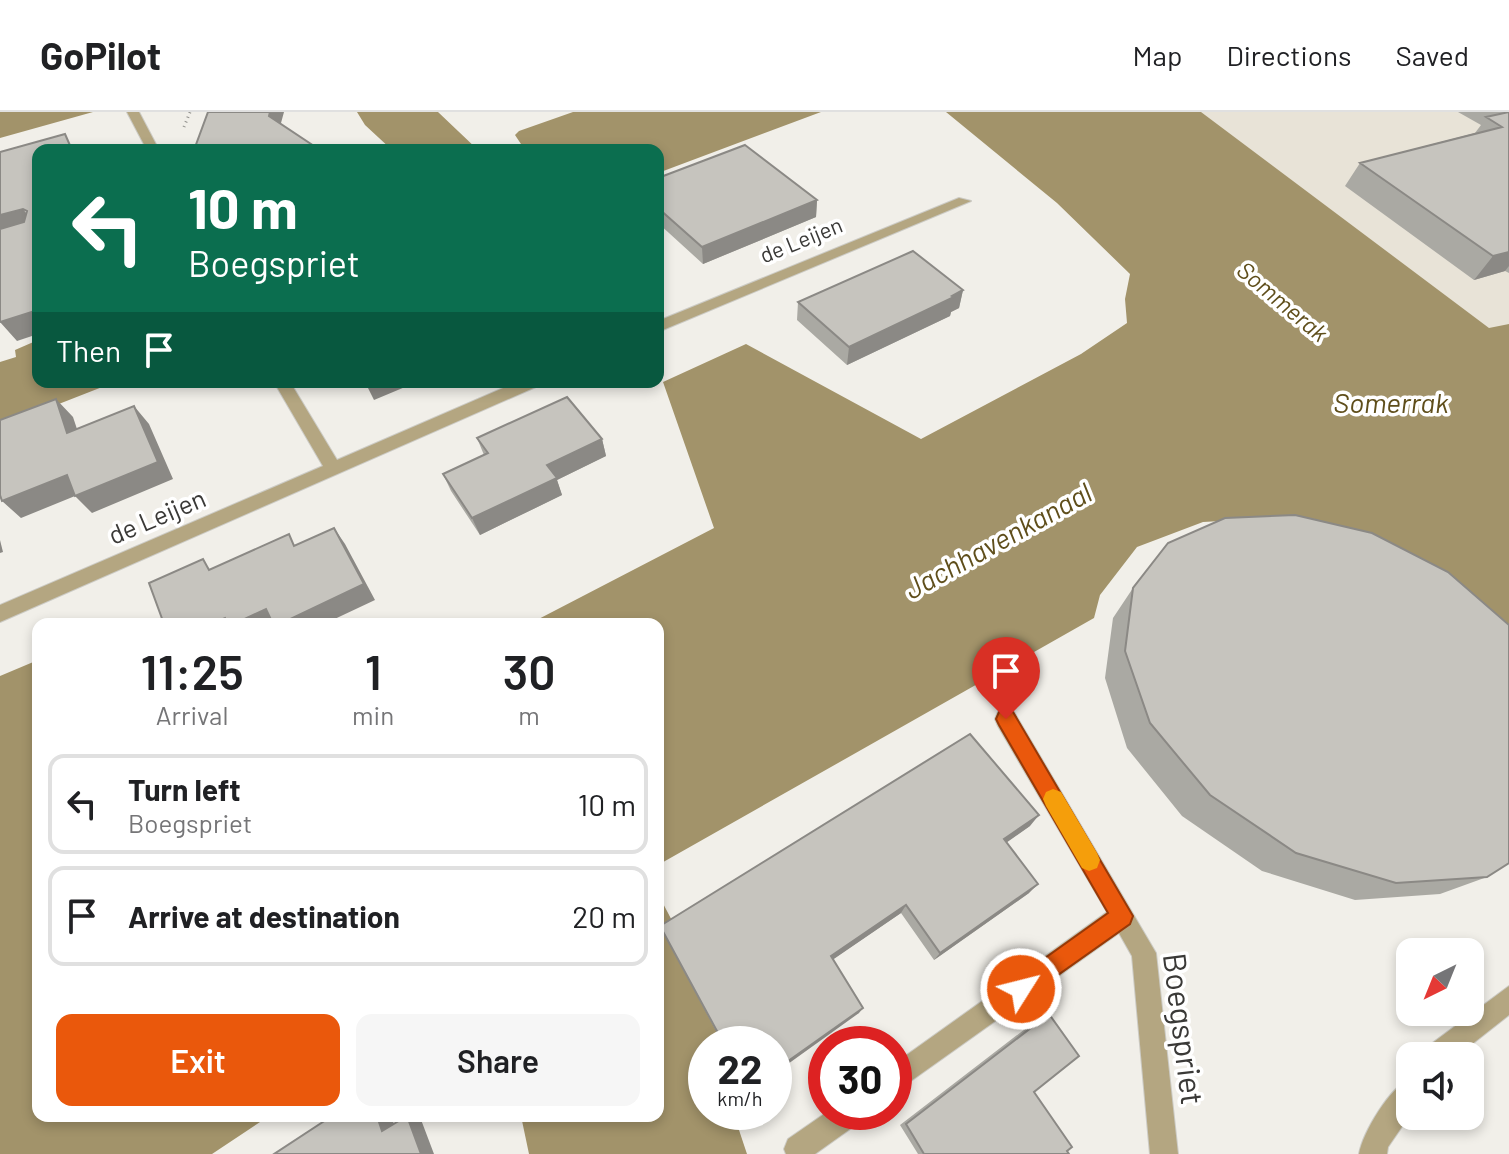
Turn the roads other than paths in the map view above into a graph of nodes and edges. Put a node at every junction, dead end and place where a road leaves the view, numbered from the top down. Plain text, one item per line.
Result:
1 (133, 112) edge
2 (150, 144) edge
3 (964, 201) dead end
4 (664, 324) edge
5 (286, 388) edge
6 (518, 388) edge
7 (334, 469) junction
8 (0, 614) edge
9 (1006, 719) dead end
10 (1122, 916) junction
11 (1509, 999) edge
12 (1454, 1042) edge
13 (912, 1067) edge
14 (1396, 1112) edge
15 (825, 1130) edge
16 (798, 1149) dead end
17 (1164, 1154) edge
18 (1373, 1154) edge

1 - 2 street
3 - 4 street, de Leijen
5 - 7 street
6 - 7 street, de Leijen
7 - 8 street, de Leijen
9 - 10 street, Boegspriet
10 - 13 street
10 - 17 street, Boegspriet
11 - 12 street
14 - 18 street
15 - 16 street

